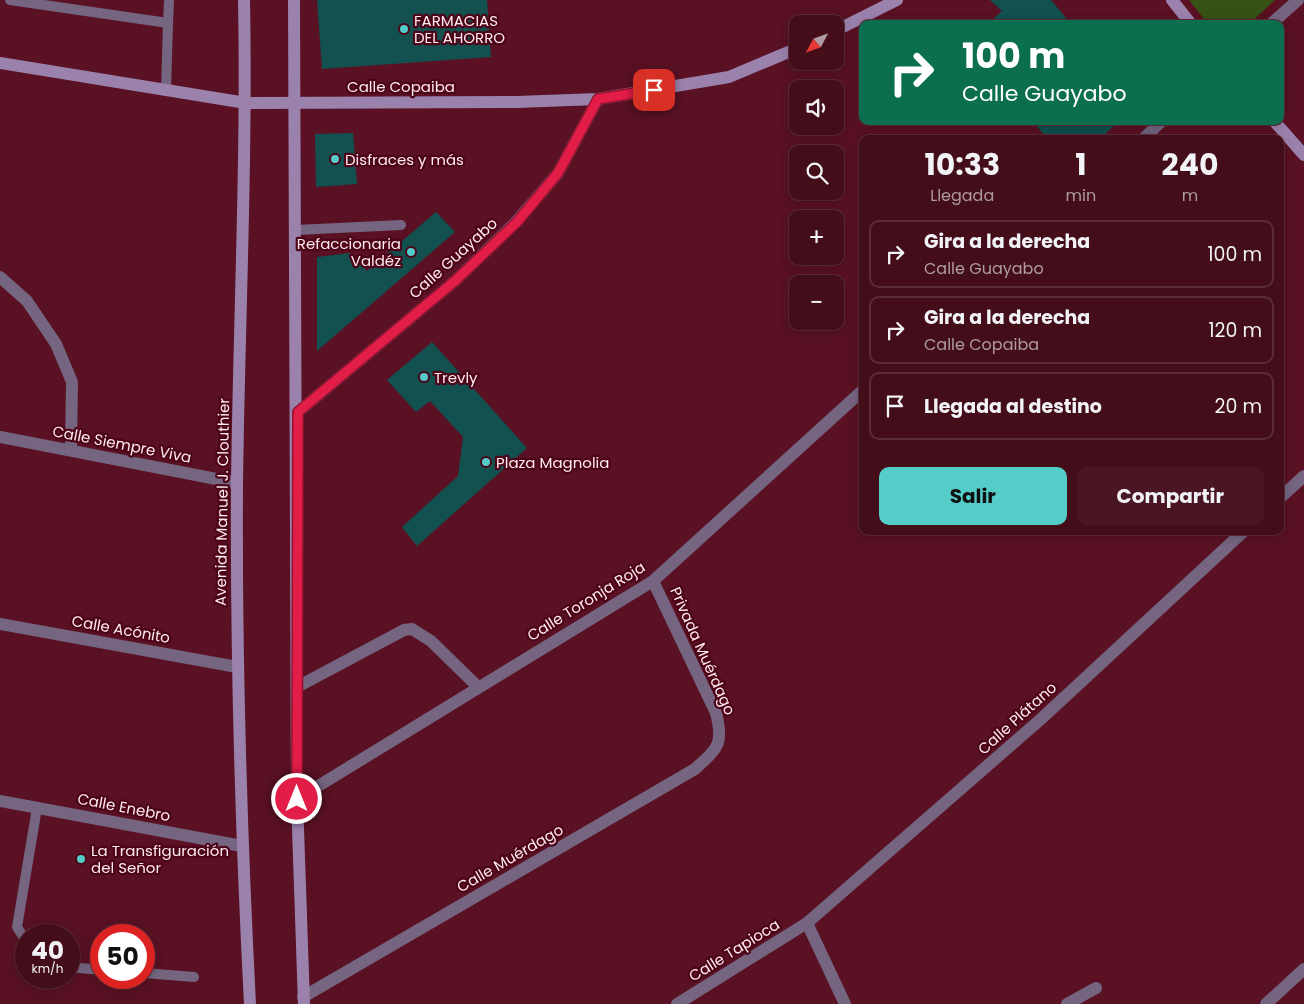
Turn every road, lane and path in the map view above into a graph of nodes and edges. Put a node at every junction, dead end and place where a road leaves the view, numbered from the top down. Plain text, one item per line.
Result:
1 (10, 0) edge
2 (169, 0) edge
3 (244, 0) edge
4 (294, 0) edge
5 (897, 0) edge
6 (1172, 0) edge
7 (1298, 0) edge
8 (1188, 20) edge
9 (1276, 20) edge
10 (168, 23) junction
11 (844, 26) edge
12 (789, 52) edge
13 (0, 63) edge
14 (166, 90) junction
15 (598, 99) junction
16 (295, 102) junction
17 (246, 103) junction
18 (1158, 125) edge
19 (1278, 125) edge
20 (1147, 135) edge
21 (1304, 155) edge
22 (401, 225) dead end
23 (296, 230) junction
24 (0, 278) edge
25 (859, 394) edge
26 (298, 412) junction
27 (0, 437) edge
28 (72, 450) junction
29 (1304, 476) edge
30 (237, 483) junction
31 (1284, 494) edge
32 (1240, 535) edge
33 (653, 581) junction
34 (0, 624) edge
35 (237, 667) junction
36 (297, 687) junction
37 (478, 688) junction
38 (721, 735) joint
39 (297, 799) junction
40 (0, 801) edge
41 (37, 808) junction
42 (242, 846) junction
43 (807, 923) junction
44 (17, 924) edge
45 (1304, 970) edge
46 (155, 974) edge
47 (194, 976) dead end
48 (1096, 988) dead end
49 (303, 1000) edge
50 (250, 1004) edge
51 (677, 1004) edge
52 (845, 1004) edge
53 (1067, 1004) edge
54 (1266, 1004) edge

1 - 10 lane
2 - 10 lane
3 - 17 main road, Avenida Manuel J. Clouthier
4 - 16 main road
5 - 11 main road
6 - 8 main road
7 - 9 street
10 - 14 lane
12 - 15 main road, Calle Copaiba
13 - 14 main road, Calle Copaiba
14 - 17 main road, Calle Copaiba
15 - 16 main road, Calle Copaiba
15 - 26 street, Calle Guayabo
16 - 17 main road, Calle Copaiba
16 - 23 main road
17 - 30 main road, Avenida Manuel J. Clouthier
18 - 20 street
19 - 21 main road
22 - 23 lane
23 - 26 main road
24 - 28 street
25 - 33 street, Calle Toronja Roja
26 - 36 main road
27 - 28 street, Calle Siempre Viva
28 - 30 street, Calle Siempre Viva
29 - 31 street
30 - 35 main road, Avenida Manuel J. Clouthier
32 - 43 street, Calle Plátano
33 - 37 street, Calle Toronja Roja
33 - 38 street, Privada Muérdago
34 - 35 street, Calle Acónito
35 - 42 main road, Avenida Manuel J. Clouthier
36 - 37 street
36 - 39 main road
37 - 39 street, Calle Toronja Roja
38 - 49 street, Calle Muérdago
39 - 49 main road
40 - 41 street, Calle Enebro
41 - 42 street, Calle Enebro
41 - 44 lane
42 - 50 main road, Avenida Manuel J. Clouthier
43 - 51 street, Calle Tapioca
43 - 52 street
45 - 54 street
46 - 47 lane
48 - 53 street

